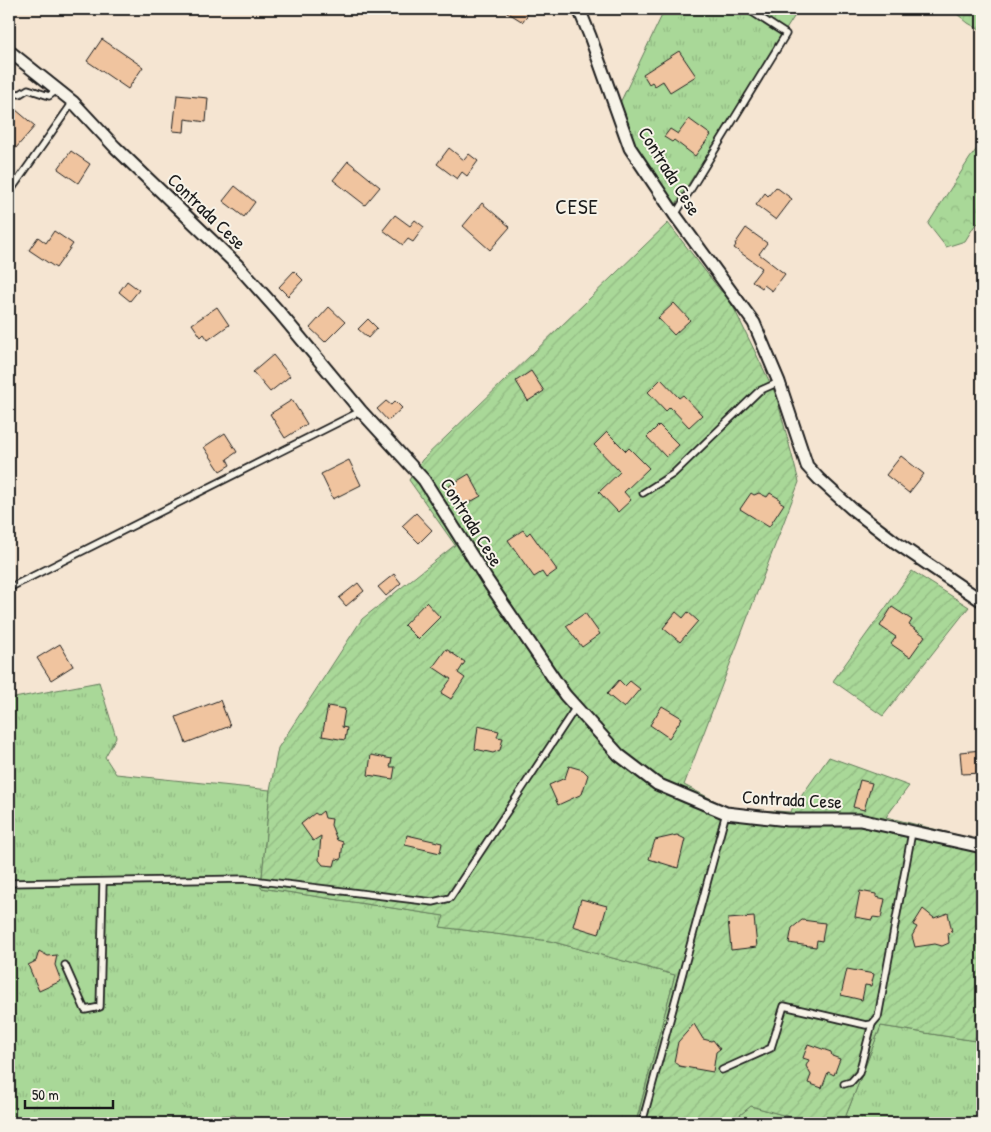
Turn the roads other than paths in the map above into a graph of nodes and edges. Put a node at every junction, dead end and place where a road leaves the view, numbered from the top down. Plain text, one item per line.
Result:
1 (579, 9) edge
2 (750, 9) edge
3 (766, 9) edge
4 (789, 9) edge
5 (9, 51) edge
6 (57, 90) junction
7 (9, 93) edge
8 (73, 102) junction
9 (9, 193) edge
10 (675, 215) junction
11 (779, 382) junction
12 (361, 411) junction
13 (643, 493) dead end
14 (9, 588) edge
15 (982, 601) edge
16 (576, 707) junction
17 (726, 813) junction
18 (912, 832) junction
19 (982, 847) edge
20 (103, 882) junction
21 (9, 883) edge
22 (65, 965) dead end
23 (872, 1024) junction
24 (722, 1070) dead end
25 (844, 1084) dead end
26 (642, 1123) edge

1 - 10 street, Contrada Cese
2 - 10 lane
3 - 4 lane
5 - 6 street, Contrada Cese
6 - 7 lane
6 - 8 street, Contrada Cese
8 - 9 lane
8 - 12 street, Contrada Cese
10 - 11 street, Contrada Cese
11 - 13 lane
11 - 15 street, Contrada Cese
12 - 14 lane
12 - 16 street, Contrada Cese
16 - 17 street, Contrada Cese
16 - 20 lane
17 - 18 street, Contrada Cese
17 - 26 lane
18 - 19 street, Contrada Cese
18 - 23 lane
20 - 21 lane
20 - 22 lane
23 - 24 lane
23 - 25 lane

